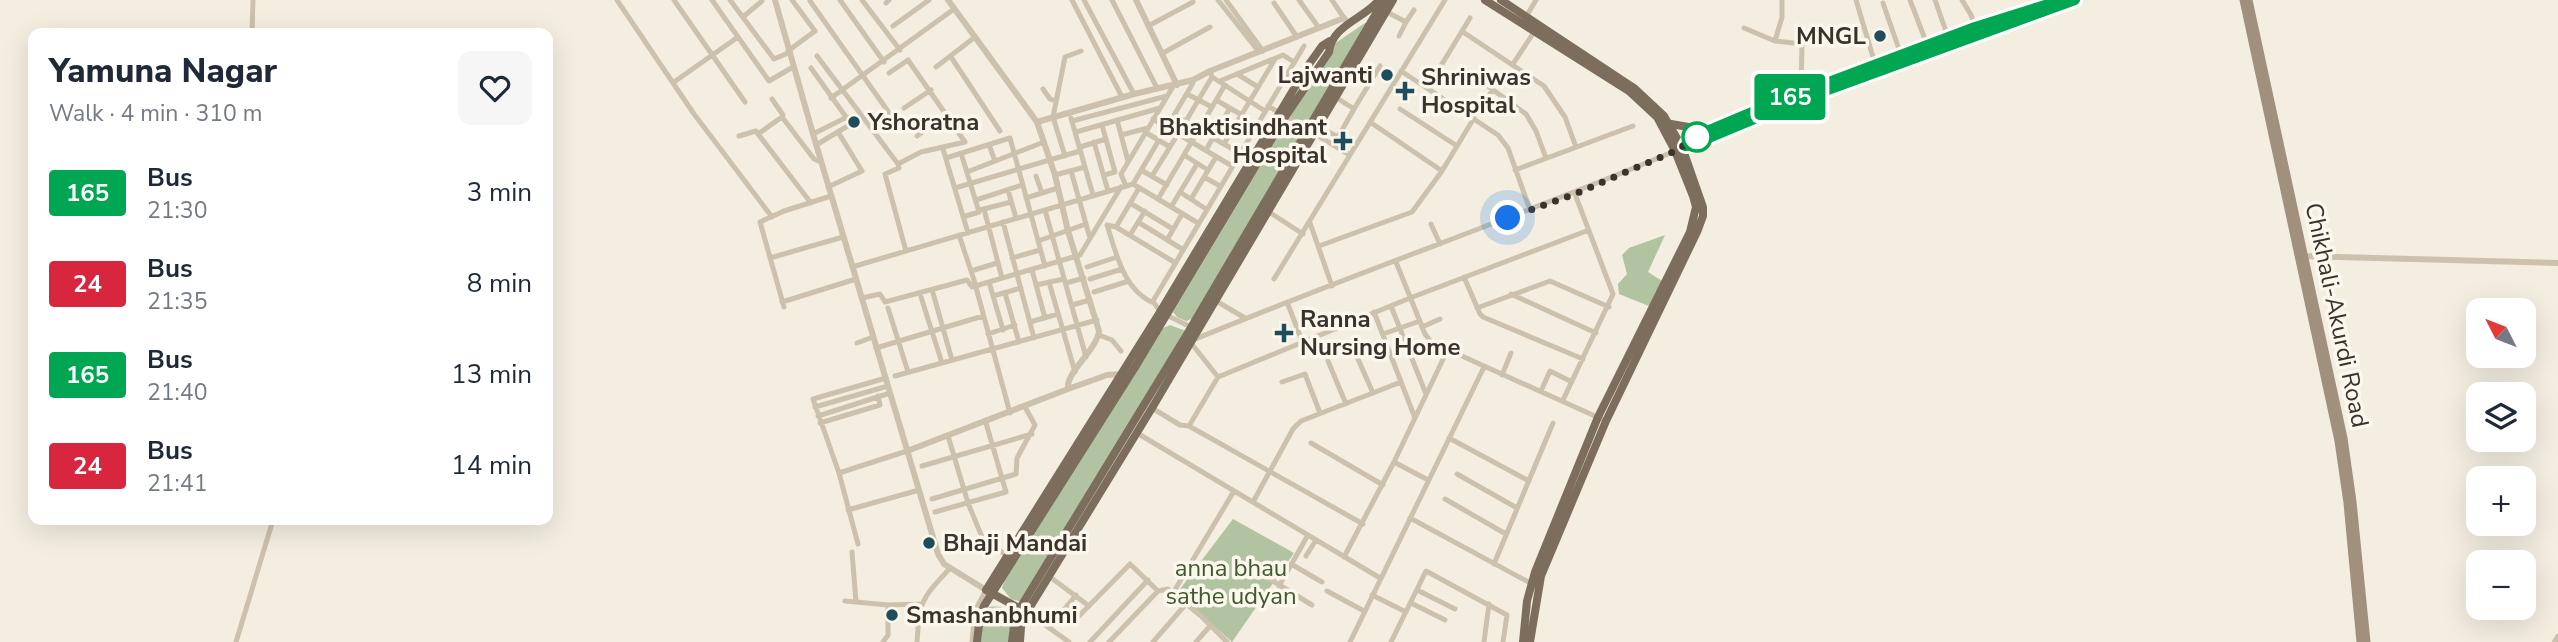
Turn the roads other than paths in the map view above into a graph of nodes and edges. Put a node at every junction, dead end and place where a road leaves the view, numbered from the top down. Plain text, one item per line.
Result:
1 (253, 0) edge
2 (617, 0) edge
3 (674, 0) edge
4 (712, 0) edge
5 (730, 0) edge
6 (775, 0) edge
7 (792, 0) edge
8 (840, 0) edge
9 (862, 0) edge
10 (929, 0) edge
11 (948, 0) edge
12 (1072, 0) edge
13 (1084, 0) edge
14 (1112, 0) edge
15 (1136, 0) edge
16 (1218, 0) edge
17 (1226, 0) edge
18 (1299, 0) edge
19 (1332, 0) edge
20 (1387, 0) edge
21 (1445, 0) edge
22 (1485, 0) edge
23 (1501, 0) edge
24 (1536, 0) edge
25 (1782, 0) edge
26 (1856, 0) edge
27 (1910, 0) edge
28 (1935, 0) edge
29 (1962, 0) edge
30 (2061, 0) edge
31 (2075, 0) edge
32 (2244, 0) edge
33 (2249, 0) edge
34 (762, 1) edge
35 (810, 1) edge
36 (1193, 2) dead end
37 (1274, 3) dead end
38 (1884, 3) dead end
39 (954, 9) junction
40 (1414, 10) dead end
41 (1387, 12) junction
42 (743, 17) junction
43 (1526, 17) junction
44 (1471, 18) dead end
45 (1346, 21) junction
46 (1406, 22) junction
47 (825, 24) junction
48 (1150, 25) junction
49 (893, 26) dead end
50 (1210, 27) dead end
51 (252, 28) edge
52 (1320, 28) junction
53 (1536, 28) junction
54 (1744, 28) dead end
55 (815, 31) junction
56 (1977, 31) junction
57 (1463, 32) junction
58 (1399, 36) dead end
59 (738, 37) junction
60 (975, 37) junction
61 (1297, 37) junction
62 (1948, 37) junction
63 (1330, 41) junction
64 (1775, 41) junction
65 (1304, 46) dead end
66 (1928, 49) junction
67 (900, 50) junction
68 (1081, 51) dead end
69 (1261, 51) junction
70 (788, 52) junction
71 (1163, 53) junction
72 (712, 55) junction
73 (1900, 55) junction
74 (817, 56) dead end
75 (951, 57) junction
76 (1275, 59) junction
77 (1295, 61) junction
78 (884, 62) junction
79 (1513, 64) junction
80 (1380, 66) dead end
81 (793, 67) junction
82 (936, 67) dead end
83 (1307, 67) junction
84 (811, 68) dead end
85 (1876, 69) junction
86 (1466, 70) dead end
87 (1401, 71) junction
88 (890, 73) dead end
89 (1211, 74) junction
90 (1237, 74) junction
91 (862, 76) junction
92 (1193, 80) junction
93 (674, 82) junction
94 (1222, 83) junction
95 (1176, 85) junction
96 (1258, 87) junction
97 (1428, 87) junction
98 (1157, 88) junction
99 (844, 89) junction
100 (1043, 89) dead end
101 (931, 90) junction
102 (1492, 91) junction
103 (1801, 93) junction
104 (1134, 94) junction
105 (1187, 94) junction
106 (1168, 96) junction
107 (1122, 97) junction
108 (831, 98) junction
109 (1337, 98) junction
110 (772, 99) dead end
111 (1199, 100) junction
112 (1216, 100) junction
113 (1056, 101) junction
114 (1250, 101) junction
115 (745, 102) dead end
116 (1212, 107) junction
117 (904, 108) dead end
118 (1160, 108) junction
119 (1230, 108) junction
120 (1267, 108) junction
121 (1400, 108) dead end
122 (1354, 109) junction
123 (1069, 113) junction
124 (947, 114) junction
125 (1175, 115) junction
126 (1242, 115) junction
127 (1282, 115) junction
128 (1476, 116) junction
129 (782, 117) junction
130 (847, 117) junction
131 (1053, 117) junction
132 (1153, 119) junction
133 (1117, 120) junction
134 (1072, 121) junction
135 (1186, 121) junction
136 (1370, 121) junction
137 (1037, 122) junction
138 (1204, 122) junction
139 (1238, 122) junction
140 (897, 124) dead end
141 (1671, 124) junction
142 (1102, 125) junction
143 (1633, 126) dead end
144 (1167, 127) junction
145 (1199, 129) junction
146 (1147, 130) junction
147 (1217, 130) junction
148 (1709, 130) junction
149 (1000, 131) dead end
150 (1253, 131) junction
151 (1314, 131) junction
152 (838, 132) junction
153 (1076, 132) junction
154 (758, 134) junction
155 (813, 134) junction
156 (1178, 134) junction
157 (1121, 135) junction
158 (739, 136) dead end
159 (917, 136) dead end
160 (1213, 138) junction
161 (1106, 139) junction
162 (1159, 140) junction
163 (1044, 142) junction
164 (1094, 142) junction
165 (1192, 142) junction
166 (1224, 144) junction
167 (816, 145) junction
168 (989, 145) junction
169 (1457, 146) junction
170 (1576, 146) junction
171 (1170, 147) junction
172 (1681, 148) junction
173 (943, 149) junction
174 (1080, 149) junction
175 (1206, 150) junction
176 (961, 153) junction
177 (1014, 153) junction
178 (1240, 153) junction
179 (1132, 154) junction
180 (1166, 154) junction
181 (1184, 155) junction
182 (1350, 155) junction
183 (1065, 156) junction
184 (1216, 157) junction
185 (946, 158) junction
186 (1546, 158) junction
187 (1049, 160) junction
188 (995, 161) junction
189 (1128, 161) junction
190 (821, 162) junction
191 (1146, 162) junction
192 (1180, 162) junction
193 (898, 164) junction
194 (1197, 164) junction
195 (1232, 166) junction
196 (1102, 168) junction
197 (1018, 169) junction
198 (1086, 169) junction
199 (1142, 170) junction
200 (1208, 170) junction
201 (1515, 170) junction
202 (1071, 171) junction
203 (1441, 171) junction
204 (967, 172) junction
205 (1055, 175) junction
206 (1104, 175) junction
207 (1037, 176) dead end
208 (1152, 176) junction
209 (1204, 177) junction
210 (971, 183) junction
211 (1022, 185) junction
212 (1167, 185) junction
213 (1129, 186) junction
214 (1220, 186) junction
215 (828, 187) junction
216 (955, 188) junction
217 (1058, 188) junction
218 (1007, 190) junction
219 (1108, 191) junction
220 (1180, 192) junction
221 (1042, 193) junction
222 (1575, 194) junction
223 (1093, 195) junction
224 (831, 196) junction
225 (1026, 198) junction
226 (1191, 199) junction
227 (976, 200) junction
228 (1079, 200) junction
229 (1160, 201) junction
230 (1011, 202) junction
231 (811, 203) junction
232 (1130, 203) junction
233 (1063, 205) junction
234 (1171, 207) junction
235 (1206, 209) junction
236 (981, 210) junction
237 (1045, 210) junction
238 (1530, 210) junction
239 (1144, 211) junction
240 (1269, 212) junction
241 (1030, 214) junction
242 (1182, 214) junction
243 (772, 216) junction
244 (1153, 216) junction
245 (963, 217) junction
246 (1016, 218) junction
247 (1101, 220) junction
248 (1003, 222) junction
249 (1138, 222) junction
250 (1198, 223) junction
251 (1310, 223) junction
252 (1086, 224) junction
253 (1431, 224) dead end
254 (1107, 225) junction
255 (989, 227) junction
256 (1116, 227) junction
257 (1173, 229) junction
258 (1589, 230) junction
259 (1068, 231) junction
260 (968, 233) junction
261 (1303, 234) junction
262 (959, 235) junction
263 (1130, 236) junction
264 (843, 237) junction
265 (1052, 237) junction
266 (1090, 238) junction
267 (1167, 240) junction
268 (1038, 241) junction
269 (1008, 242) junction
270 (1440, 244) junction
271 (1319, 246) junction
272 (993, 247) junction
273 (1182, 249) junction
274 (1040, 250) junction
275 (906, 251) junction
276 (1077, 256) junction
277 (2302, 256) junction
278 (1117, 257) junction
279 (770, 258) junction
280 (1013, 258) junction
281 (1060, 262) junction
282 (1174, 262) junction
283 (1396, 262) junction
284 (997, 263) junction
285 (2558, 263) edge
286 (1045, 266) junction
287 (852, 267) junction
288 (1087, 267) dead end
289 (1122, 269) junction
290 (1032, 270) junction
291 (971, 271) junction
292 (1017, 274) junction
293 (1464, 277) junction
294 (1002, 278) junction
295 (856, 279) junction
296 (1087, 279) junction
297 (1274, 279) dead end
298 (1065, 281) junction
299 (1129, 281) junction
300 (989, 282) junction
301 (1049, 282) junction
302 (1036, 285) junction
303 (975, 286) junction
304 (1332, 286) junction
305 (1021, 288) junction
306 (1094, 292) dead end
307 (933, 293) dead end
308 (1005, 293) junction
309 (1039, 294) junction
310 (1511, 294) junction
311 (993, 296) junction
312 (921, 297) dead end
313 (862, 298) junction
314 (1024, 298) junction
315 (1410, 298) junction
316 (1090, 300) junction
317 (1216, 301) junction
318 (1287, 302) junction
319 (1154, 303) junction
320 (1072, 305) junction
321 (1391, 306) junction
322 (1609, 307) junction
323 (888, 308) dead end
324 (1478, 308) junction
325 (1374, 312) junction
326 (1058, 314) junction
327 (1163, 314) junction
328 (983, 316) junction
329 (1045, 318) junction
330 (1245, 318) junction
331 (1440, 319) dead end
332 (1097, 320) junction
333 (1030, 322) junction
334 (1421, 324) junction
335 (1015, 325) junction
336 (1077, 326) junction
337 (943, 328) junction
338 (1400, 328) junction
339 (1194, 329) junction
340 (1003, 330) junction
341 (1062, 330) junction
342 (933, 331) junction
343 (1596, 332) junction
344 (988, 334) junction
345 (1383, 334) junction
346 (1099, 335) junction
347 (873, 337) junction
348 (1034, 338) junction
349 (1190, 340) junction
350 (899, 341) junction
351 (1302, 341) junction
352 (857, 342) dead end
353 (1019, 342) junction
354 (876, 348) junction
355 (993, 350) junction
356 (1354, 350) dead end
357 (1121, 351) dead end
358 (1447, 351) junction
359 (1511, 353) dead end
360 (1086, 357) junction
361 (1583, 359) junction
362 (952, 360) junction
363 (1328, 361) dead end
364 (942, 363) junction
365 (1484, 367) junction
366 (908, 372) junction
367 (1075, 372) junction
368 (1122, 374) junction
369 (1502, 375) junction
370 (895, 376) dead end
371 (1217, 377) junction
372 (886, 378) junction
373 (1282, 382) dead end
374 (1401, 382) junction
375 (1572, 382) junction
376 (889, 389) junction
377 (1068, 389) junction
378 (1541, 391) junction
379 (1373, 393) junction
380 (1426, 394) junction
381 (1563, 400) junction
382 (1346, 404) junction
383 (816, 407) junction
384 (1026, 407) junction
385 (1153, 408) junction
386 (1010, 413) junction
387 (1320, 413) junction
388 (1415, 418) junction
389 (1602, 419) junction
390 (819, 420) junction
391 (986, 423) junction
392 (1553, 423) dead end
393 (1189, 425) junction
394 (1137, 433) junction
395 (1032, 434) junction
396 (948, 436) junction
397 (1449, 438) junction
398 (1311, 443) dead end
399 (993, 446) junction
400 (907, 451) junction
401 (2343, 456) junction
402 (955, 457) junction
403 (1394, 461) junction
404 (922, 466) dead end
405 (1269, 472) junction
406 (839, 473) junction
407 (1457, 474) dead end
408 (1002, 479) junction
409 (1428, 480) junction
410 (1529, 481) junction
411 (1383, 485) junction
412 (919, 490) junction
413 (965, 490) junction
414 (1234, 491) junction
415 (932, 499) dead end
416 (1445, 499) dead end
417 (1254, 502) junction
418 (968, 503) junction
419 (1517, 508) junction
420 (848, 510) junction
421 (935, 512) dead end
422 (1410, 517) junction
423 (1363, 524) junction
424 (271, 525) edge
425 (1506, 534) junction
426 (1308, 535) junction
427 (1316, 540) junction
428 (858, 544) dead end
429 (852, 552) dead end
430 (1007, 556) junction
431 (1306, 556) dead end
432 (1344, 557) junction
433 (1291, 564) junction
434 (1494, 564) junction
435 (950, 568) junction
436 (1050, 577) junction
437 (1268, 578) dead end
438 (1380, 578) junction
439 (1148, 580) junction
440 (1322, 582) dead end
441 (1534, 585) junction
442 (1279, 586) junction
443 (1417, 590) junction
444 (1158, 591) junction
445 (1327, 591) dead end
446 (989, 592) junction
447 (1173, 593) junction
448 (1372, 595) junction
449 (1076, 596) junction
450 (845, 601) dead end
451 (856, 602) junction
452 (1411, 603) junction
453 (921, 604) junction
454 (1186, 604) junction
455 (1489, 604) junction
456 (888, 605) junction
457 (1312, 605) dead end
458 (1088, 606) junction
459 (1455, 609) dead end
460 (1024, 610) junction
461 (1063, 611) dead end
462 (1364, 611) junction
463 (1406, 612) junction
464 (1445, 620) dead end
465 (1210, 626) junction
466 (1049, 628) junction
467 (2558, 637) edge
468 (1392, 640) edge
469 (1352, 641) edge
470 (236, 642) edge
471 (883, 642) edge
472 (917, 642) edge
473 (974, 642) edge
474 (1013, 642) edge
475 (1020, 642) edge
476 (1069, 642) edge
477 (1090, 642) edge
478 (1109, 642) edge
479 (1153, 642) edge
480 (1196, 642) edge
481 (1227, 642) edge
482 (1400, 642) edge
483 (1484, 642) edge
484 (1503, 642) edge
485 (1523, 642) edge
486 (1530, 642) edge
487 (2360, 642) edge
488 (2367, 642) edge
489 (2555, 642) edge

1 - 51 street
2 - 93 street
3 - 72 street
4 - 59 street
5 - 42 street
6 - 70 street
7 - 55 street
8 - 78 street
9 - 67 street
10 - 49 street
11 - 39 street
12 - 107 street
13 - 104 street
14 - 98 street
15 - 48 street
16 - 69 street
17 - 69 street
18 - 52 street
19 - 45 street
20 - 41 main road
20 - 45 main road
20 - 151 main road
21 - 87 street
22 - 53 main road
23 - 43 main road
24 - 43 street
25 - 64 street
26 - 85 street
27 - 66 street
28 - 62 street
29 - 56 street
30 - 56 main road
31 - 56 main road
32 - 277 main road, Chikhali-Akurdi Road
33 - 277 main road, Chikhali-Akurdi Road
34 - 42 street
35 - 47 street
36 - 48 street
37 - 61 street
38 - 73 street
39 - 60 street
39 - 67 street
40 - 46 street
41 - 46 street
41 - 109 main road
42 - 70 street
43 - 53 main road
44 - 57 street
45 - 52 street
45 - 63 main road
46 - 58 street
47 - 55 street
47 - 91 street
48 - 71 street
50 - 71 street
52 - 61 street
53 - 79 street
53 - 141 main road
53 - 172 main road
54 - 64 street
55 - 70 street
56 - 62 main road
56 - 66 main road
57 - 79 street
57 - 97 street
59 - 72 street
59 - 81 street
60 - 75 street
60 - 137 street
61 - 69 street
62 - 66 main road
63 - 83 main road
63 - 127 main road
64 - 103 street
65 - 77 street
66 - 73 main road
66 - 85 main road
67 - 78 street
68 - 113 street
69 - 89 street
70 - 81 street
71 - 95 street
72 - 93 street
72 - 115 street
73 - 85 main road
74 - 99 street
75 - 82 street
75 - 149 street
76 - 77 street
76 - 90 street
76 - 96 street
77 - 83 street
77 - 120 street
78 - 91 street
79 - 170 street
80 - 122 street
81 - 155 street
83 - 127 main road
84 - 108 street
85 - 103 main road
85 - 172 main road
86 - 102 street
87 - 97 street
87 - 136 street
88 - 101 street
89 - 92 street
89 - 94 street
89 - 111 street
90 - 94 street
90 - 96 street
91 - 99 street
91 - 140 street
92 - 95 street
92 - 105 street
93 - 243 street
94 - 112 street
94 - 114 street
95 - 98 street
95 - 106 street
96 - 114 street
97 - 128 street
98 - 104 street
99 - 108 street
99 - 193 street
100 - 113 street
101 - 117 street
101 - 124 street
102 - 128 street
102 - 186 street
103 - 148 main road
104 - 107 street
105 - 111 street
105 - 125 street
106 - 118 street
106 - 134 street
107 - 123 street
108 - 130 street
109 - 122 street
109 - 151 main road
110 - 129 street
111 - 116 street
111 - 135 street
112 - 116 street
112 - 119 street
113 - 131 street
114 - 120 street
114 - 126 street
116 - 138 street
118 - 132 street
118 - 133 street
119 - 126 street
119 - 147 street
120 - 127 street
120 - 150 street
121 - 169 street
122 - 151 street
123 - 131 street
123 - 134 street
124 - 159 street
124 - 173 street
125 - 135 street
125 - 144 street
126 - 139 street
127 - 151 street
127 - 327 main road
128 - 169 street
128 - 201 street
129 - 154 street
129 - 190 street
130 - 152 street
130 - 155 street
131 - 137 street
131 - 183 street
132 - 144 street
132 - 146 street
133 - 142 street
133 - 157 street
134 - 153 street
135 - 145 street
136 - 182 street
136 - 203 street
137 - 163 street
138 - 145 street
138 - 147 street
139 - 150 street
139 - 166 street
141 - 148 main road
141 - 172 main road
142 - 153 street
142 - 161 street
143 - 170 street
144 - 156 street
145 - 165 street
146 - 157 street
146 - 162 street
146 - 179 street
147 - 160 street
148 - 172 main road
150 - 178 street
151 - 182 street
151 - 240 main road
151 - 339 main road
152 - 167 street
152 - 215 street
153 - 174 street
154 - 158 street
154 - 231 street
155 - 167 street
156 - 165 street
156 - 171 street
157 - 189 street
160 - 166 street
160 - 175 street
161 - 164 street
161 - 206 street
162 - 171 street
162 - 191 street
163 - 177 street
163 - 187 street
164 - 174 street
164 - 196 street
165 - 175 street
165 - 181 street
166 - 178 street
167 - 190 street
168 - 176 street
168 - 177 street
168 - 188 street
169 - 203 street
170 - 186 street
171 - 180 street
172 - 222 street
172 - 389 main road
173 - 185 street
173 - 193 street
174 - 183 street
174 - 198 street
175 - 184 street
176 - 185 street
176 - 204 street
177 - 188 street
177 - 197 street
178 - 195 street
179 - 189 street
179 - 191 street
180 - 192 street
180 - 208 street
181 - 192 street
181 - 194 street
182 - 251 street
183 - 187 street
184 - 195 street
184 - 200 street
185 - 216 street
186 - 201 street
187 - 197 street
187 - 205 street
188 - 204 street
189 - 213 street
190 - 215 street
191 - 199 street
192 - 212 street
193 - 275 street
194 - 200 street
194 - 220 street
195 - 214 street
196 - 198 street
196 - 206 street
197 - 210 street
197 - 211 street
198 - 202 street
198 - 223 street
199 - 208 street
199 - 213 street
200 - 209 street
201 - 238 street
202 - 205 street
202 - 228 street
203 - 271 street
204 - 210 street
205 - 217 street
206 - 219 street
207 - 221 street
208 - 212 street
209 - 214 street
209 - 226 street
210 - 216 street
210 - 227 street
211 - 218 street
211 - 225 street
212 - 229 street
213 - 219 street
213 - 229 street
213 - 232 street
213 - 247 street
214 - 235 street
215 - 224 street
216 - 245 street
217 - 221 street
217 - 233 street
218 - 227 street
218 - 230 street
219 - 223 street
220 - 226 street
220 - 234 street
221 - 225 street
222 - 238 street
222 - 258 street
223 - 228 street
224 - 231 street
224 - 264 street
225 - 241 street
226 - 235 street
227 - 236 street
228 - 233 street
228 - 252 street
229 - 234 street
229 - 244 street
230 - 236 street
230 - 246 street
231 - 243 street
232 - 239 street
232 - 256 street
233 - 237 street
233 - 259 street
234 - 242 street
235 - 250 street
236 - 245 street
236 - 255 street
237 - 241 street
237 - 265 street
238 - 270 street
239 - 244 street
239 - 249 street
240 - 261 street
240 - 317 main road
241 - 246 street
241 - 268 street
242 - 250 street
242 - 257 street
243 - 279 street
244 - 257 street
245 - 260 street
246 - 248 street
247 - 254 street
247 - 266 street
248 - 255 street
248 - 269 street
249 - 263 street
249 - 267 street
250 - 273 street
251 - 261 street
251 - 271 street
252 - 259 street
252 - 266 street
253 - 270 street
254 - 256 street
254 - 278 street
255 - 260 street
255 - 272 street
256 - 263 street
257 - 267 street
258 - 293 street
258 - 322 street
259 - 265 street
259 - 276 street
260 - 262 street
261 - 297 street
262 - 275 street
262 - 291 street
263 - 282 street
264 - 279 street
264 - 287 street
265 - 268 street
265 - 281 street
266 - 276 street
267 - 273 street
268 - 274 street
269 - 272 street
269 - 280 street
270 - 283 street
271 - 304 street
272 - 284 street
273 - 282 street
274 - 280 street
274 - 286 street
275 - 287 street
276 - 281 street
276 - 296 street
277 - 285 street
277 - 401 main road, Chikhali-Akurdi Road
278 - 288 street
278 - 289 street
279 - 295 street
280 - 292 street
281 - 286 street
281 - 298 street
282 - 319 street
283 - 304 street
283 - 315 street
284 - 291 street
284 - 294 street
286 - 290 street
287 - 295 street
289 - 296 street
289 - 299 street
290 - 292 street
290 - 302 street
291 - 303 street
292 - 294 street
292 - 305 street
293 - 315 street
293 - 324 street
294 - 300 street
295 - 313 street
296 - 298 street
296 - 316 street
298 - 301 street
298 - 320 street
299 - 306 street
299 - 319 street
300 - 303 street
300 - 311 street
301 - 302 street
301 - 326 street
302 - 309 street
303 - 313 street
303 - 328 street
304 - 318 street
305 - 308 street
305 - 314 street
307 - 337 street
308 - 311 street
308 - 335 street
309 - 314 street
309 - 329 street
310 - 322 street
310 - 324 street
310 - 343 street
311 - 340 street
312 - 342 street
313 - 347 street
314 - 333 street
315 - 321 street
315 - 334 street
316 - 320 street
316 - 332 street
317 - 330 street
317 - 339 main road
318 - 330 street
318 - 351 street
319 - 327 street
320 - 336 street
321 - 325 street
321 - 338 street
322 - 343 street
323 - 350 street
324 - 361 street
325 - 345 street
325 - 351 street
326 - 329 street
326 - 341 street
327 - 339 street
327 - 368 main road
327 - 446 main road
328 - 337 street
328 - 344 street
329 - 333 street
330 - 349 street
331 - 334 street
332 - 336 street
332 - 346 street
333 - 348 street
334 - 338 street
334 - 358 street
335 - 340 street
335 - 353 street
336 - 341 street
336 - 360 street
337 - 342 street
337 - 362 street
338 - 345 street
338 - 380 street
339 - 349 main road
340 - 344 street
341 - 348 street
341 - 367 street
342 - 350 street
342 - 364 street
343 - 361 street
344 - 355 street
345 - 374 street
346 - 357 street
346 - 360 street
347 - 352 street
347 - 354 street
348 - 353 street
349 - 371 street
349 - 385 main road
349 - 460 main road
350 - 354 street
350 - 366 street
351 - 371 street
353 - 355 street
354 - 372 street
355 - 362 street
355 - 386 street
356 - 379 street
358 - 365 street
358 - 380 street
359 - 369 street
360 - 367 street
361 - 375 street
362 - 364 street
363 - 382 street
364 - 366 street
365 - 369 street
365 - 397 street
366 - 370 street
367 - 377 street
368 - 377 street
368 - 430 main road
369 - 378 street
371 - 393 street
372 - 376 street
372 - 383 street
373 - 387 street
374 - 379 street
374 - 388 street
375 - 378 street
375 - 381 street
376 - 383 street
376 - 390 street
376 - 400 street
377 - 384 street
378 - 381 street
379 - 382 street
380 - 388 street
381 - 389 street
382 - 387 street
383 - 390 street
384 - 386 street
384 - 395 street
385 - 393 street
385 - 394 main road
386 - 391 street
387 - 405 street
388 - 403 street
389 - 441 main road
390 - 406 street
391 - 396 street
391 - 399 street
392 - 410 street
393 - 405 street
394 - 414 street
394 - 436 main road
395 - 399 street
395 - 408 street
396 - 400 street
396 - 402 street
397 - 409 street
397 - 410 street
398 - 411 street
399 - 402 street
399 - 408 street
400 - 406 street
400 - 412 street
401 - 487 main road, Chikhali-Akurdi Road
401 - 488 main road, Chikhali-Akurdi Road
402 - 404 street
402 - 413 street
403 - 409 street
403 - 411 street
405 - 417 street
405 - 423 street
406 - 420 street
407 - 419 street
408 - 413 street
408 - 418 street
409 - 422 street
410 - 419 street
411 - 423 street
412 - 420 street
412 - 435 street
413 - 415 street
413 - 418 street
414 - 417 street
414 - 447 street
416 - 425 street
417 - 426 street
418 - 421 street
418 - 430 street
419 - 425 street
420 - 428 street
422 - 434 street
422 - 438 street
423 - 432 street
424 - 470 street
425 - 434 street
426 - 427 street
426 - 433 street
427 - 431 street
427 - 432 street
429 - 451 street
430 - 446 main road
432 - 438 street
433 - 440 street
433 - 442 street
434 - 441 street
435 - 446 street
435 - 453 street
436 - 449 street
436 - 460 main road
437 - 442 street
438 - 448 street
439 - 444 street
439 - 458 street
439 - 477 street
441 - 485 main road
441 - 486 main road
442 - 457 street
443 - 452 street
443 - 455 street
443 - 459 street
444 - 447 street
444 - 478 street
445 - 462 street
446 - 460 main road
446 - 473 main road
447 - 454 street
448 - 462 street
448 - 463 street
449 - 458 street
449 - 461 street
450 - 451 street
451 - 456 street
452 - 463 street
452 - 464 street
453 - 456 street
453 - 472 street
454 - 465 street
454 - 479 street
455 - 483 street
455 - 484 street
456 - 471 street
458 - 466 street
460 - 466 street
460 - 474 main road
460 - 475 main road
462 - 469 street
463 - 468 street
465 - 480 street
465 - 481 street
466 - 476 street
467 - 489 street
468 - 482 street

